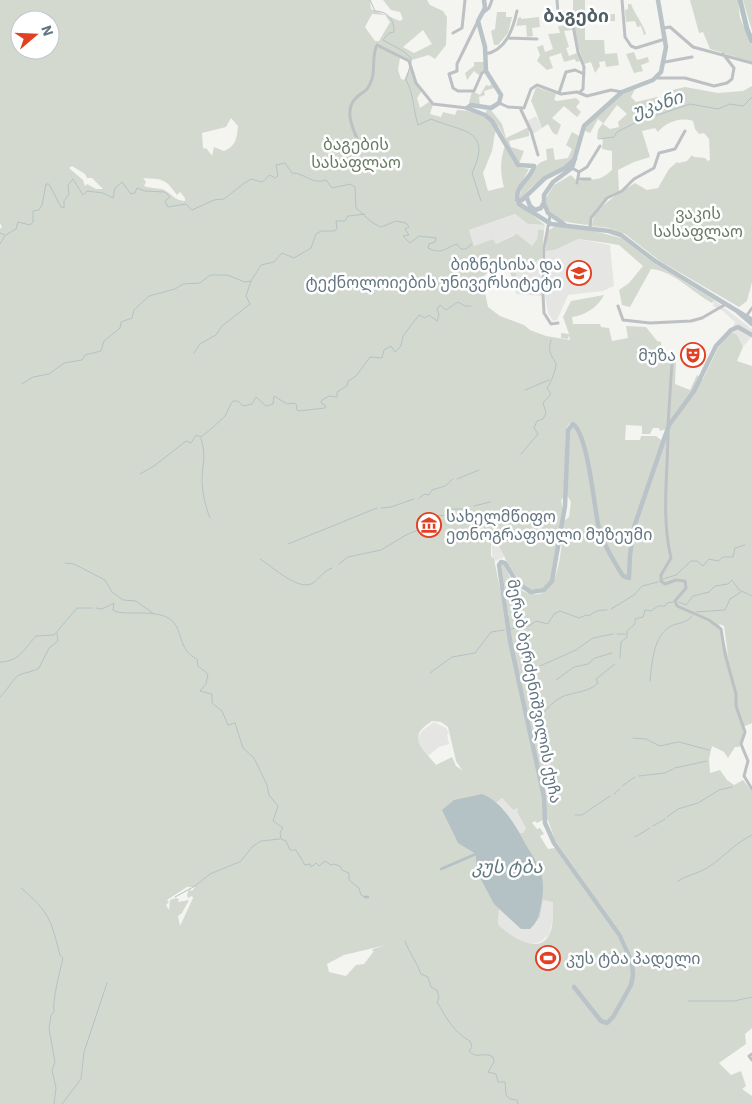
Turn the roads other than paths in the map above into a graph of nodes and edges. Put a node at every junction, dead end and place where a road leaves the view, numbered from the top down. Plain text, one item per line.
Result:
1 (466, 0) edge
2 (484, 0) edge
3 (492, 0) edge
4 (558, 0) edge
5 (622, 0) edge
6 (658, 0) edge
7 (517, 11) dead end
8 (483, 13) junction
9 (478, 21) junction
10 (664, 28) junction
11 (454, 34) dead end
12 (508, 38) junction
13 (537, 38) dead end
14 (666, 39) junction
15 (485, 54) junction
16 (723, 54) junction
17 (692, 57) dead end
18 (665, 62) junction
19 (752, 63) edge
20 (486, 71) junction
21 (584, 74) junction
22 (658, 78) junction
23 (622, 92) junction
24 (559, 93) junction
25 (579, 93) junction
26 (499, 103) junction
27 (467, 108) junction
28 (520, 110) junction
29 (685, 132) dead end
30 (600, 146) dead end
31 (361, 147) dead end
32 (538, 155) dead end
33 (576, 158) junction
34 (572, 168) junction
35 (579, 172) junction
36 (590, 179) dead end
37 (540, 182) junction
38 (547, 188) junction
39 (531, 190) junction
40 (528, 198) junction
41 (518, 200) junction
42 (544, 203) junction
43 (530, 211) junction
44 (550, 216) junction
45 (549, 225) junction
46 (567, 225) junction
47 (590, 228) junction
48 (726, 304) junction
49 (618, 306) dead end
50 (752, 308) edge
51 (745, 317) junction
52 (752, 320) edge
53 (558, 323) dead end
54 (752, 324) edge
55 (752, 336) edge
56 (672, 362) dead end
57 (668, 428) junction
58 (752, 789) edge
59 (574, 987) dead end
60 (752, 1054) edge
61 (752, 1060) edge

1 - 11 street
2 - 8 street
3 - 8 street
4 - 21 street
5 - 14 street
6 - 10 street
7 - 12 street
8 - 9 street
9 - 15 street
9 - 20 street
10 - 14 street
10 - 16 street
12 - 13 street
12 - 15 street
14 - 18 street
15 - 20 street
16 - 19 street
16 - 22 street
17 - 18 street
18 - 22 street
20 - 26 street
21 - 24 street
21 - 25 street
22 - 23 street
23 - 25 street
23 - 33 street
24 - 25 street
24 - 28 street
26 - 27 street
26 - 28 street
27 - 31 street
27 - 41 street
28 - 32 street
29 - 47 street
30 - 35 street
33 - 34 street
33 - 37 street
34 - 35 street
34 - 38 street
35 - 36 street
37 - 38 street
37 - 39 street
38 - 42 street
39 - 40 street
39 - 41 street
40 - 42 street
40 - 43 street
41 - 43 street
42 - 44 street
43 - 45 street
44 - 45 street
44 - 46 street
45 - 46 street
45 - 53 street
46 - 47 street
47 - 48 street
48 - 49 street
48 - 51 street
50 - 51 street
51 - 52 street
51 - 54 street
55 - 57 street, მერაბ ბერძენიშვილის ქუჩა
56 - 57 street
57 - 58 street
57 - 59 street, მერაბ ბერძენიშვილის ქუჩა
60 - 61 street

